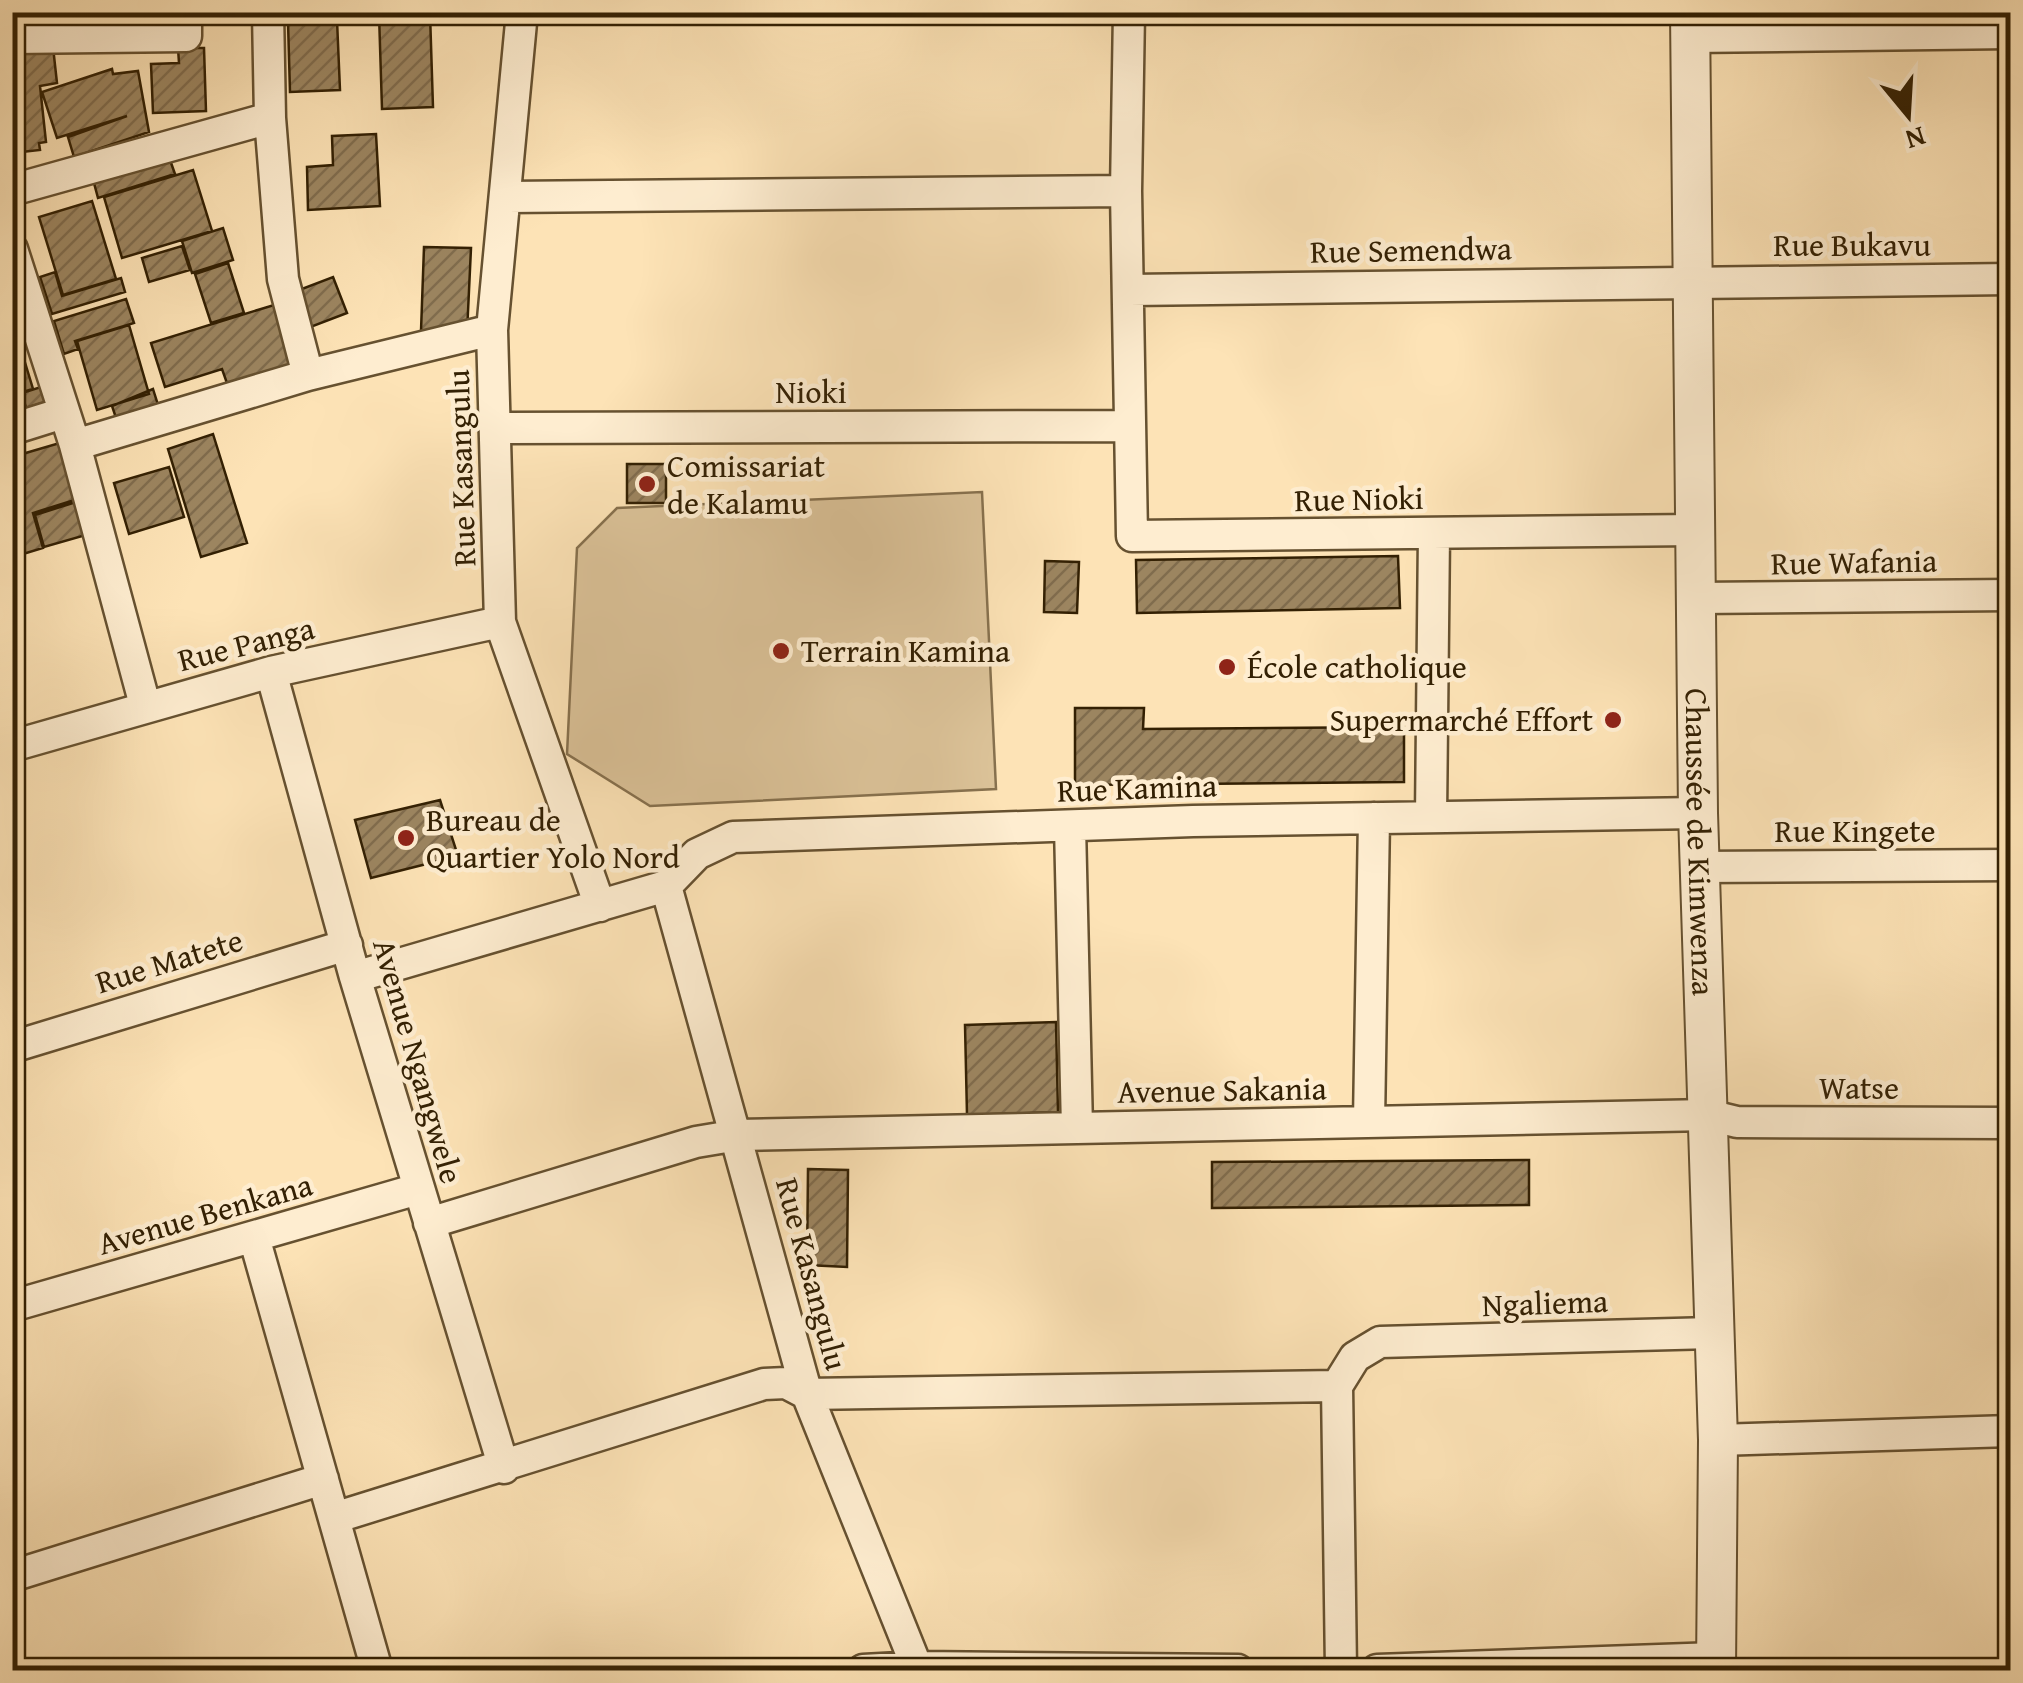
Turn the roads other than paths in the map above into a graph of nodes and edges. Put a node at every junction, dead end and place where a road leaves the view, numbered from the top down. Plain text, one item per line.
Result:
1 (186, 12) edge
2 (268, 12) edge
3 (522, 12) edge
4 (1130, 12) edge
5 (1691, 25) edge
6 (2010, 33) edge
7 (12, 38) edge
8 (270, 118) junction
9 (12, 190) edge
10 (1126, 190) junction
11 (508, 198) junction
12 (12, 249) edge
13 (2010, 279) edge
14 (1693, 280) junction
15 (1130, 290) junction
16 (492, 330) junction
17 (308, 375) junction
18 (63, 413) junction
19 (1128, 426) junction
20 (495, 428) junction
21 (12, 429) edge
22 (75, 445) junction
23 (1696, 530) junction
24 (1434, 533) junction
25 (2010, 595) edge
26 (1698, 598) junction
27 (500, 622) junction
28 (270, 672) junction
29 (145, 705) junction
30 (12, 746) edge
31 (1698, 813) junction
32 (1431, 817) junction
33 (1374, 818) junction
34 (1070, 826) junction
35 (2010, 864) edge
36 (1700, 867) junction
37 (666, 886) junction
38 (600, 906) junction
39 (347, 944) junction
40 (356, 978) junction
41 (12, 1047) edge
42 (1708, 1115) junction
43 (1370, 1122) junction
44 (2010, 1123) edge
45 (1076, 1128) junction
46 (738, 1135) junction
47 (418, 1190) junction
48 (430, 1223) junction
49 (254, 1237) junction
50 (12, 1306) edge
51 (1712, 1333) junction
52 (1336, 1386) junction
53 (807, 1394) junction
54 (2010, 1431) edge
55 (1718, 1440) junction
56 (504, 1468) junction
57 (323, 1479) junction
58 (334, 1518) junction
59 (12, 1576) edge
60 (1716, 1664) edge
61 (918, 1669) edge
62 (377, 1670) edge
63 (863, 1670) edge
64 (1238, 1670) edge
65 (1341, 1670) edge
66 (1377, 1670) edge

1 - 7 street
2 - 8 street
3 - 11 street, Rue Kasangulu
4 - 10 street
5 - 6 street
5 - 14 street, Chaussée de Kimwenza
8 - 9 street
8 - 17 street
10 - 11 street
10 - 15 street
11 - 16 street, Rue Kasangulu
12 - 18 street
13 - 14 street, Rue Bukavu
14 - 15 street, Rue Semendwa
14 - 23 street, Chaussée de Kimwenza
15 - 19 street
16 - 17 street
16 - 20 street, Rue Kasangulu
17 - 22 street
18 - 21 street
18 - 22 street
19 - 20 street, Nioki
19 - 24 street, Rue Nioki
20 - 27 street, Rue Kasangulu
22 - 29 street
23 - 24 street, Rue Nioki
23 - 26 street, Chaussée de Kimwenza
24 - 32 street
25 - 26 street, Rue Wafania
26 - 31 street, Chaussée de Kimwenza
27 - 28 street, Rue Panga
27 - 38 street, Rue Kasangulu
28 - 29 street, Rue Panga
28 - 39 street, Avenue Ngangwele
29 - 30 street, Rue Panga
31 - 32 street, Rue Kamina
31 - 36 street, Chaussée de Kimwenza
32 - 33 street, Rue Kamina
33 - 34 street, Rue Kamina
33 - 43 street
34 - 37 street, Rue Kamina
34 - 45 street
35 - 36 street, Rue Kingete
36 - 42 street, Chaussée de Kimwenza
37 - 38 street, Rue Kamina
37 - 46 street, Rue Kasangulu
38 - 40 street
39 - 40 street, Avenue Ngangwele
39 - 41 street, Rue Matete
40 - 47 street, Avenue Ngangwele
42 - 43 street, Avenue Sakania
42 - 44 street, Watse
42 - 51 street, Chaussée de Kimwenza
43 - 45 street, Avenue Sakania
45 - 46 street, Avenue Sakania
46 - 48 street, Avenue Sakania
46 - 53 street, Rue Kasangulu
47 - 48 street, Avenue Ngangwele
47 - 49 street, Avenue Benkana
48 - 56 street, Avenue Ngangwele
49 - 50 street, Avenue Benkana
49 - 57 street
51 - 52 street, Ngaliema
51 - 55 street, Chaussée de Kimwenza
52 - 53 street
52 - 65 street
53 - 56 street
53 - 61 street, Rue Kasangulu
54 - 55 street
55 - 60 street, Chaussée de Kimwenza
56 - 58 street
57 - 58 street
57 - 59 street
58 - 62 street
60 - 66 street
61 - 63 street
61 - 64 street

